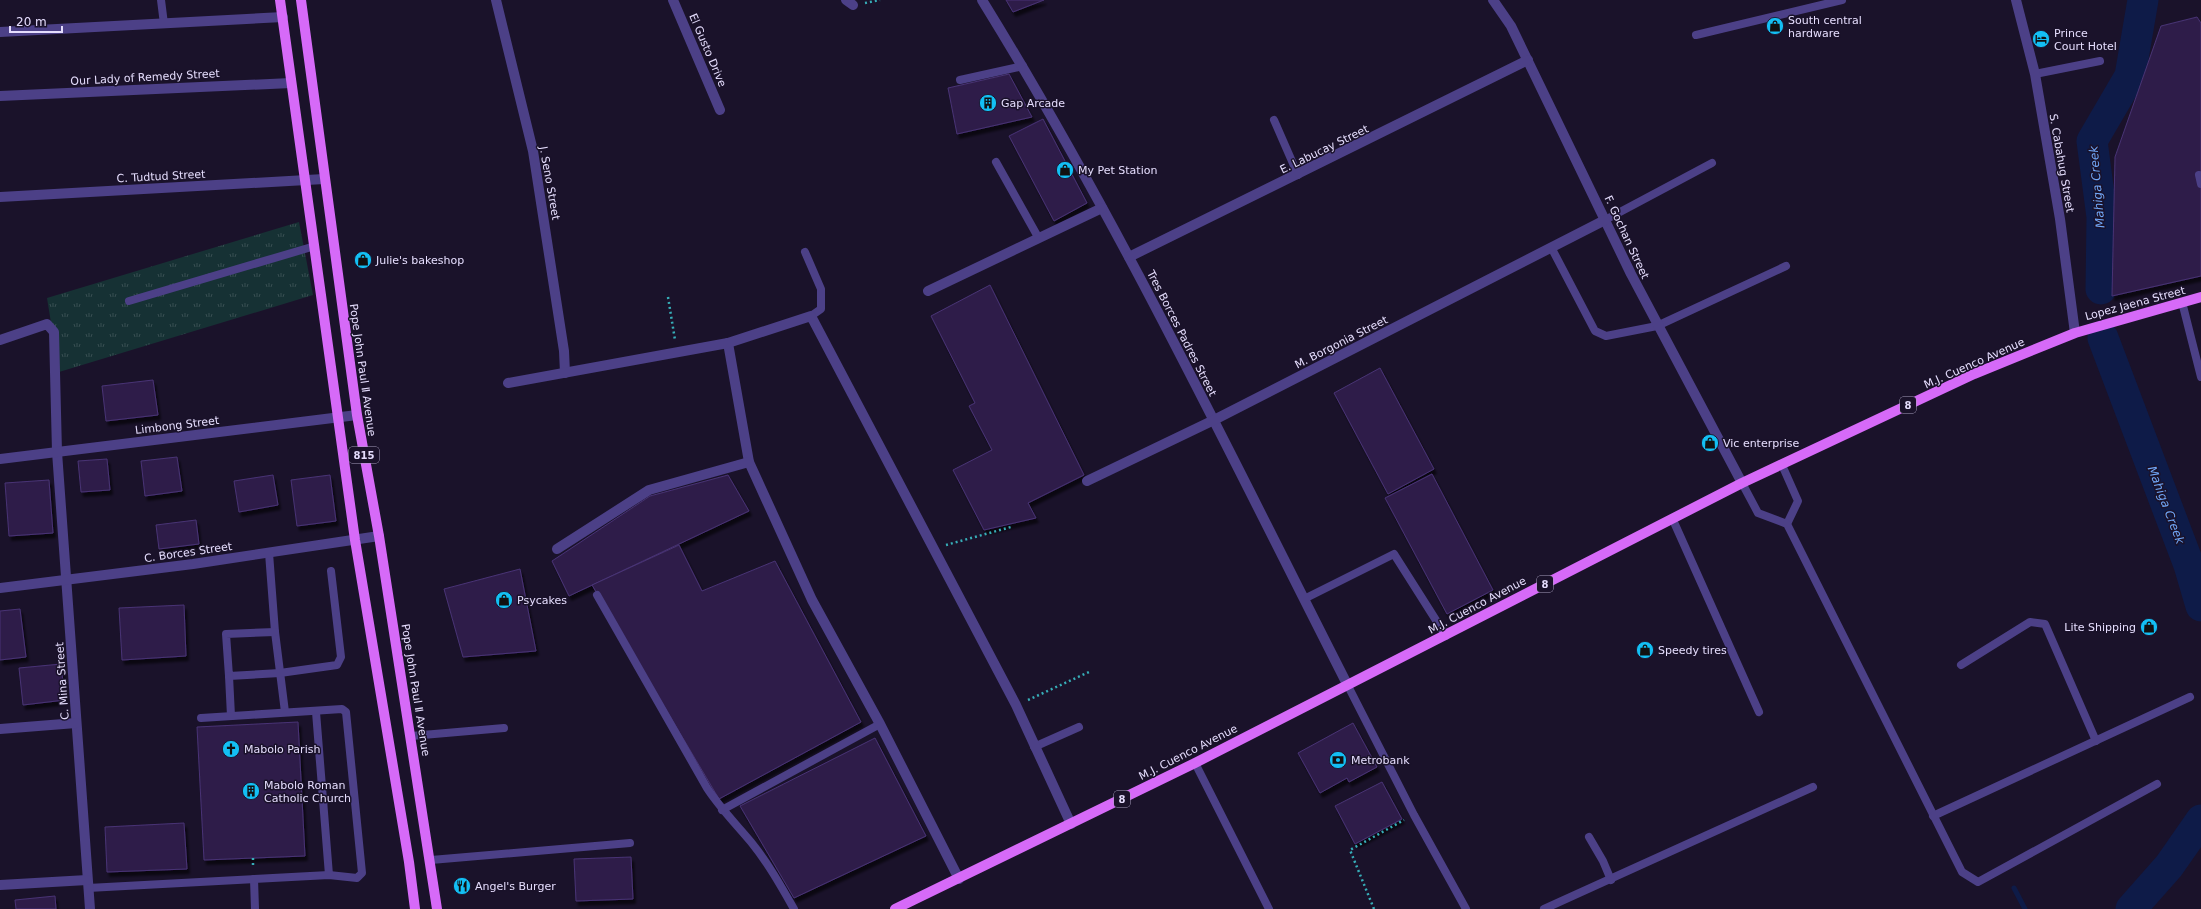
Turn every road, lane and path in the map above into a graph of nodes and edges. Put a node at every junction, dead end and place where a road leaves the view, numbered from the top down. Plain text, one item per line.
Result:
1 (161, 0) edge
2 (280, 0) edge
3 (300, 0) edge
4 (496, 0) edge
5 (674, 0) edge
6 (982, 0) edge
7 (1493, 0) edge
8 (1842, 0) edge
9 (2016, 0) edge
10 (283, 17) junction
11 (164, 24) junction
12 (0, 32) edge
13 (1696, 35) dead end
14 (1528, 60) junction
15 (2100, 61) dead end
16 (1023, 66) junction
17 (2034, 74) junction
18 (960, 80) dead end
19 (291, 83) junction
20 (0, 96) edge
21 (720, 110) dead end
22 (1274, 120) dead end
23 (996, 162) dead end
24 (1712, 163) dead end
25 (1298, 175) junction
26 (2199, 175) dead end
27 (324, 179) junction
28 (306, 181) junction
29 (2201, 184) edge
30 (0, 198) edge
31 (1102, 208) junction
32 (1605, 220) junction
33 (1038, 237) junction
34 (315, 246) junction
35 (1551, 247) junction
36 (805, 252) dead end
37 (1129, 257) junction
38 (1786, 266) dead end
39 (928, 291) dead end
40 (668, 297) dead end
41 (2201, 297) edge
42 (129, 301) dead end
43 (2182, 302) junction
44 (811, 316) junction
45 (1657, 326) junction
46 (2075, 333) junction
47 (0, 340) edge
48 (728, 343) junction
49 (676, 352) junction
50 (565, 373) junction
51 (2201, 377) edge
52 (508, 383) dead end
53 (357, 415) junction
54 (339, 418) junction
55 (1214, 420) junction
56 (57, 452) junction
57 (0, 459) edge
58 (749, 462) junction
59 (1782, 465) junction
60 (1087, 481) dead end
61 (1742, 483) junction
62 (1673, 520) junction
63 (1787, 524) junction
64 (1011, 528) dead end
65 (379, 536) junction
66 (355, 540) junction
67 (934, 548) junction
68 (557, 549) dead end
69 (269, 553) junction
70 (331, 571) dead end
71 (67, 580) junction
72 (0, 588) edge
73 (597, 595) dead end
74 (1304, 599) junction
75 (275, 632) junction
76 (1446, 636) junction
77 (1961, 665) dead end
78 (1089, 672) dead end
79 (280, 673) junction
80 (229, 676) junction
81 (1347, 684) junction
82 (2190, 697) dead end
83 (1016, 705) junction
84 (285, 712) junction
85 (316, 712) junction
86 (1759, 712) dead end
87 (231, 716) junction
88 (201, 718) dead end
89 (76, 723) junction
90 (880, 724) junction
91 (1079, 727) dead end
92 (504, 728) dead end
93 (0, 729) edge
94 (411, 736) junction
95 (2096, 741) junction
96 (1034, 747) junction
97 (1195, 763) junction
98 (2157, 784) dead end
99 (1813, 787) dead end
100 (722, 810) junction
101 (1414, 814) junction
102 (1933, 816) junction
103 (1071, 824) junction
104 (1589, 837) dead end
105 (630, 843) dead end
106 (431, 860) junction
107 (329, 875) junction
108 (254, 879) junction
109 (959, 879) junction
110 (1611, 880) junction
111 (88, 884) junction
112 (0, 885) edge
113 (90, 909) edge
114 (255, 909) edge
115 (415, 909) edge
116 (437, 909) edge
117 (794, 909) edge
118 (895, 909) edge
119 (1269, 909) edge
120 (1374, 909) edge
121 (1466, 909) edge
122 (1544, 909) edge

1 - 11 lane
2 - 10 main road, 815
3 - 27 main road, Pope John Paul Ⅱ Avenue / 815
4 - 50 street, J. Seno Street
5 - 21 street, El Gusto Drive
6 - 16 street, Tres Borces Padres Street
7 - 14 street, F. Gochan Street
8 - 13 lane
9 - 17 street, S. Cabahug Street
10 - 11 street
10 - 19 main road, 815
11 - 12 street
14 - 25 street, E. Labucay Street
14 - 32 street, F. Gochan Street
15 - 17 lane
16 - 18 lane
16 - 31 street, Tres Borces Padres Street
17 - 46 street, S. Cabahug Street
19 - 20 street, Our Lady of Remedy Street
19 - 28 main road, 815
22 - 25 lane
23 - 33 lane
24 - 32 lane
25 - 37 street, E. Labucay Street
26 - 29 lane
27 - 28 street, C. Tudtud Street
27 - 53 main road, Pope John Paul Ⅱ Avenue / 815
28 - 30 street, C. Tudtud Street
28 - 34 main road, 815
31 - 33 street
31 - 37 street, Tres Borces Padres Street
32 - 35 street, M. Borgonia Street
32 - 45 street, F. Gochan Street
33 - 39 street
34 - 42 lane
34 - 54 main road, 815
35 - 45 lane
35 - 55 street, M. Borgonia Street
36 - 44 lane
37 - 55 street, Tres Borces Padres Street
38 - 45 lane
40 - 49 path
41 - 43 main road, Lopez Jaena Street / 8
43 - 46 main road, Lopez Jaena Street / 8
43 - 51 lane
44 - 48 street
44 - 67 street
45 - 61 street, F. Gochan Street
46 - 59 main road, M.J. Cuenco Avenue / 8
47 - 56 street, C. Mina Street
48 - 49 street
48 - 58 street
49 - 50 street
50 - 52 street
53 - 54 street, Limbong Street
53 - 65 main road, Pope John Paul Ⅱ Avenue / 815
54 - 56 street, Limbong Street
54 - 66 main road, 815
55 - 60 street, M. Borgonia Street
55 - 74 street, Tres Borces Padres Street
56 - 57 street, Limbong Street
56 - 71 street, C. Mina Street
58 - 68 street
58 - 90 street
59 - 61 main road, M.J. Cuenco Avenue / 8
59 - 63 lane
61 - 62 main road, M.J. Cuenco Avenue / 8
61 - 63 lane
62 - 76 main road, M.J. Cuenco Avenue / 8
62 - 86 lane
63 - 102 lane
64 - 67 path
65 - 66 street, C. Borces Street
65 - 94 main road, Pope John Paul Ⅱ Avenue / 815
66 - 69 street, C. Borces Street
66 - 115 main road, 815
67 - 83 street
69 - 71 street, C. Borces Street
69 - 75 lane
70 - 79 lane
71 - 72 street, C. Borces Street
71 - 89 street, C. Mina Street
73 - 100 lane
74 - 76 lane
74 - 81 street, Tres Borces Padres Street
75 - 79 lane
75 - 80 lane
76 - 81 main road, M.J. Cuenco Avenue / 8
77 - 95 lane
78 - 83 path
79 - 80 lane
79 - 84 lane
80 - 87 lane
81 - 97 main road, M.J. Cuenco Avenue / 8
81 - 101 lane
82 - 95 lane
83 - 96 street
84 - 85 lane
84 - 87 lane
85 - 107 lane
85 - 107 lane
87 - 88 lane
89 - 93 street
89 - 111 street, C. Mina Street
90 - 100 lane
90 - 109 street
91 - 96 lane
92 - 94 lane
94 - 106 main road, Pope John Paul Ⅱ Avenue / 815
95 - 102 lane
96 - 103 street
97 - 103 main road, M.J. Cuenco Avenue / 8
97 - 119 lane
98 - 102 lane
99 - 110 lane
100 - 117 lane
101 - 120 path
101 - 121 lane
103 - 109 main road, M.J. Cuenco Avenue / 8
104 - 110 lane
105 - 106 lane
106 - 116 main road, Pope John Paul Ⅱ Avenue / 815
107 - 108 lane
108 - 111 lane
108 - 114 lane
109 - 118 main road, M.J. Cuenco Avenue / 8
110 - 122 lane
111 - 112 street
111 - 113 street, C. Mina Street

